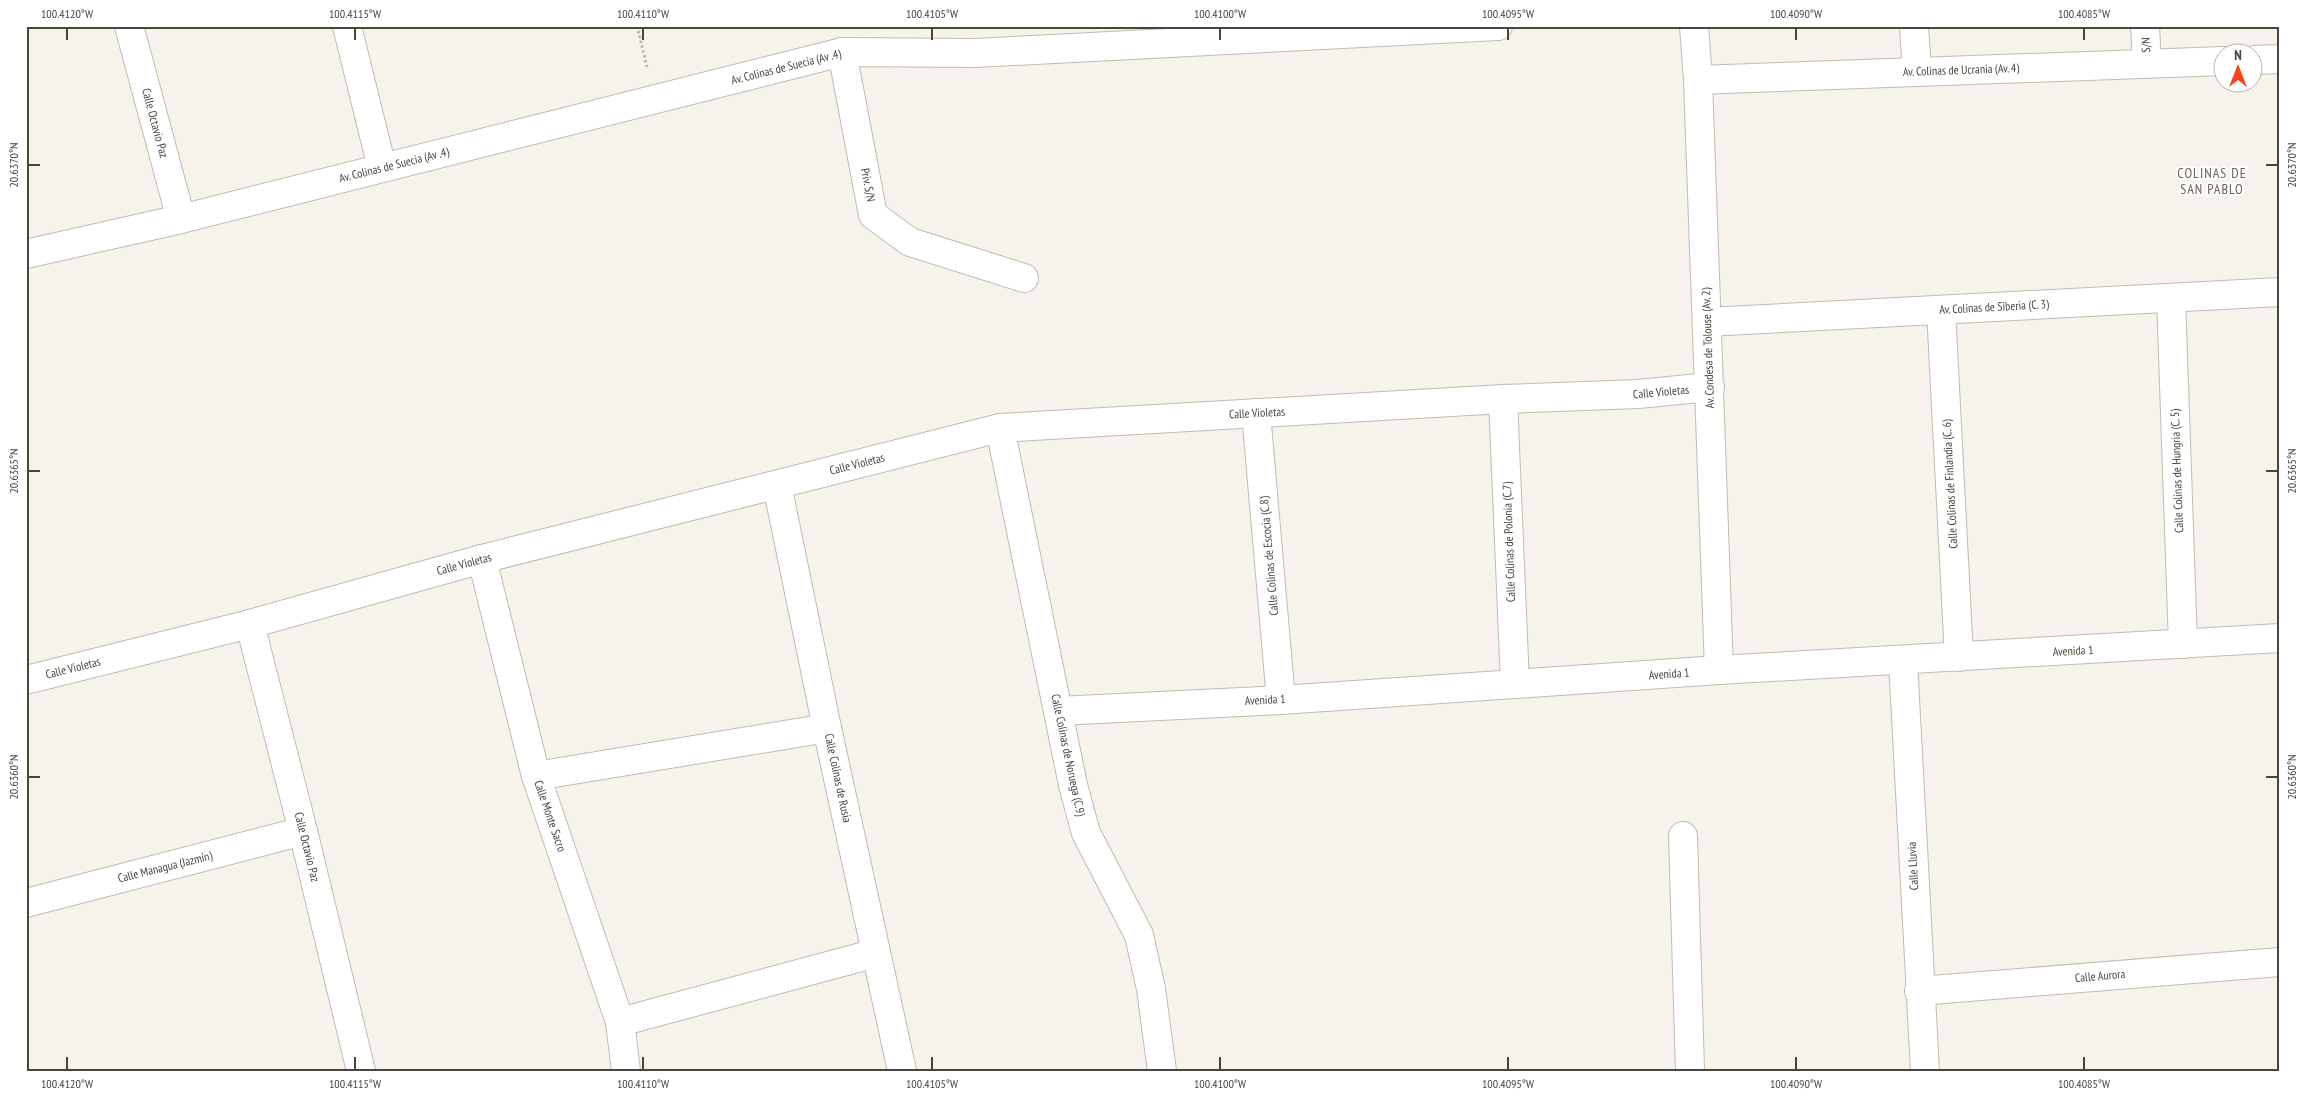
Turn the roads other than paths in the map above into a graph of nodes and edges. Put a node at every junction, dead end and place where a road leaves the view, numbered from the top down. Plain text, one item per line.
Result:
1 (129, 26) edge
2 (347, 26) edge
3 (1498, 26) edge
4 (1694, 26) edge
5 (1914, 26) edge
6 (2145, 26) edge
7 (1462, 30) edge
8 (1231, 37) edge
9 (842, 52) junction
10 (2280, 59) edge
11 (2264, 60) edge
12 (2214, 61) edge
13 (2146, 64) junction
14 (1917, 72) junction
15 (1698, 80) junction
16 (382, 168) junction
17 (181, 219) junction
18 (26, 254) edge
19 (1024, 278) dead end
20 (2280, 292) edge
21 (2171, 298) junction
22 (1941, 310) junction
23 (1707, 322) junction
24 (1710, 388) junction
25 (1503, 399) junction
26 (1256, 413) junction
27 (1000, 428) junction
28 (777, 485) junction
29 (482, 559) junction
30 (250, 624) junction
31 (2280, 638) edge
32 (2183, 644) junction
33 (1959, 657) junction
34 (1903, 661) junction
35 (1720, 670) junction
36 (26, 680) edge
37 (1515, 684) junction
38 (1281, 700) junction
39 (1058, 711) junction
40 (827, 728) junction
41 (536, 776) junction
42 (304, 831) junction
43 (1683, 836) dead end
44 (26, 902) edge
45 (876, 953) junction
46 (2280, 962) edge
47 (1920, 991) junction
48 (620, 1022) junction
49 (362, 1071) edge
50 (626, 1071) edge
51 (902, 1071) edge
52 (1162, 1071) edge
53 (1690, 1071) edge
54 (1925, 1071) edge

1 - 17 street, Calle Octavio Paz
2 - 16 street
3 - 7 street, Av. Colinas de Suecia (Av .4)
4 - 15 street, Av. Condesa de Tolouse (Av. 2)
5 - 14 street
6 - 13 street, S/N
7 - 8 street, Av. Colinas de Suecia (Av .4)
8 - 9 street, Av. Colinas de Suecia (Av .4)
9 - 16 street, Av. Colinas de Suecia (Av .4)
9 - 19 street, Priv. S/N
10 - 11 street
12 - 13 street, Av. Colinas de Ucrania (Av. 4)
13 - 14 street, Av. Colinas de Ucrania (Av. 4)
14 - 15 street, Av. Colinas de Ucrania (Av. 4)
15 - 23 street, Av. Condesa de Tolouse (Av. 2)
16 - 17 street, Av. Colinas de Suecia (Av .4)
17 - 18 street, Av. Colinas de Suecia (Av .4)
20 - 21 street, Av. Colinas de Siberia (C. 3)
21 - 22 street, Av. Colinas de Siberia (C. 3)
21 - 32 street, Calle Colinas de Hungria (C. 5)
22 - 23 street, Av. Colinas de Siberia (C. 3)
22 - 33 street, Calle Colinas de Finlandia (C. 6)
23 - 24 street, Av. Condesa de Tolouse (Av. 2)
24 - 25 street, Calle Violetas
24 - 35 street, Av. Condesa de Tolouse (Av. 2)
25 - 26 street, Calle Violetas
25 - 37 street, Calle Colinas de Polonia (C.7)
26 - 27 street, Calle Violetas
26 - 38 street, Calle Colinas de Escocia (C.8)
27 - 28 street, Calle Violetas
27 - 39 street, Calle Colinas de Noruega (C.9)
28 - 29 street, Calle Violetas
28 - 40 street, Calle Colinas de Rusia
29 - 30 street, Calle Violetas
29 - 41 street, Calle Monte Sacro
30 - 36 street, Calle Violetas
30 - 42 street, Calle Octavio Paz
31 - 32 street, Avenida 1
32 - 33 street, Avenida 1
33 - 34 street, Avenida 1
34 - 35 street, Avenida 1
34 - 47 street, Calle Lluvia
35 - 37 street, Avenida 1
37 - 38 street, Avenida 1
38 - 39 street, Avenida 1
39 - 52 street, Calle Colinas de Noruega (C.9)
40 - 41 street
40 - 45 street, Calle Colinas de Rusia
41 - 48 street, Calle Monte Sacro
42 - 44 street, Calle Managua (Jazmín)
42 - 49 street, Calle Octavio Paz
43 - 53 street
45 - 48 street
45 - 51 street, Calle Colinas de Rusia
46 - 47 street, Calle Aurora
47 - 54 street, Calle Lluvia
48 - 50 street, Calle Monte Sacro

